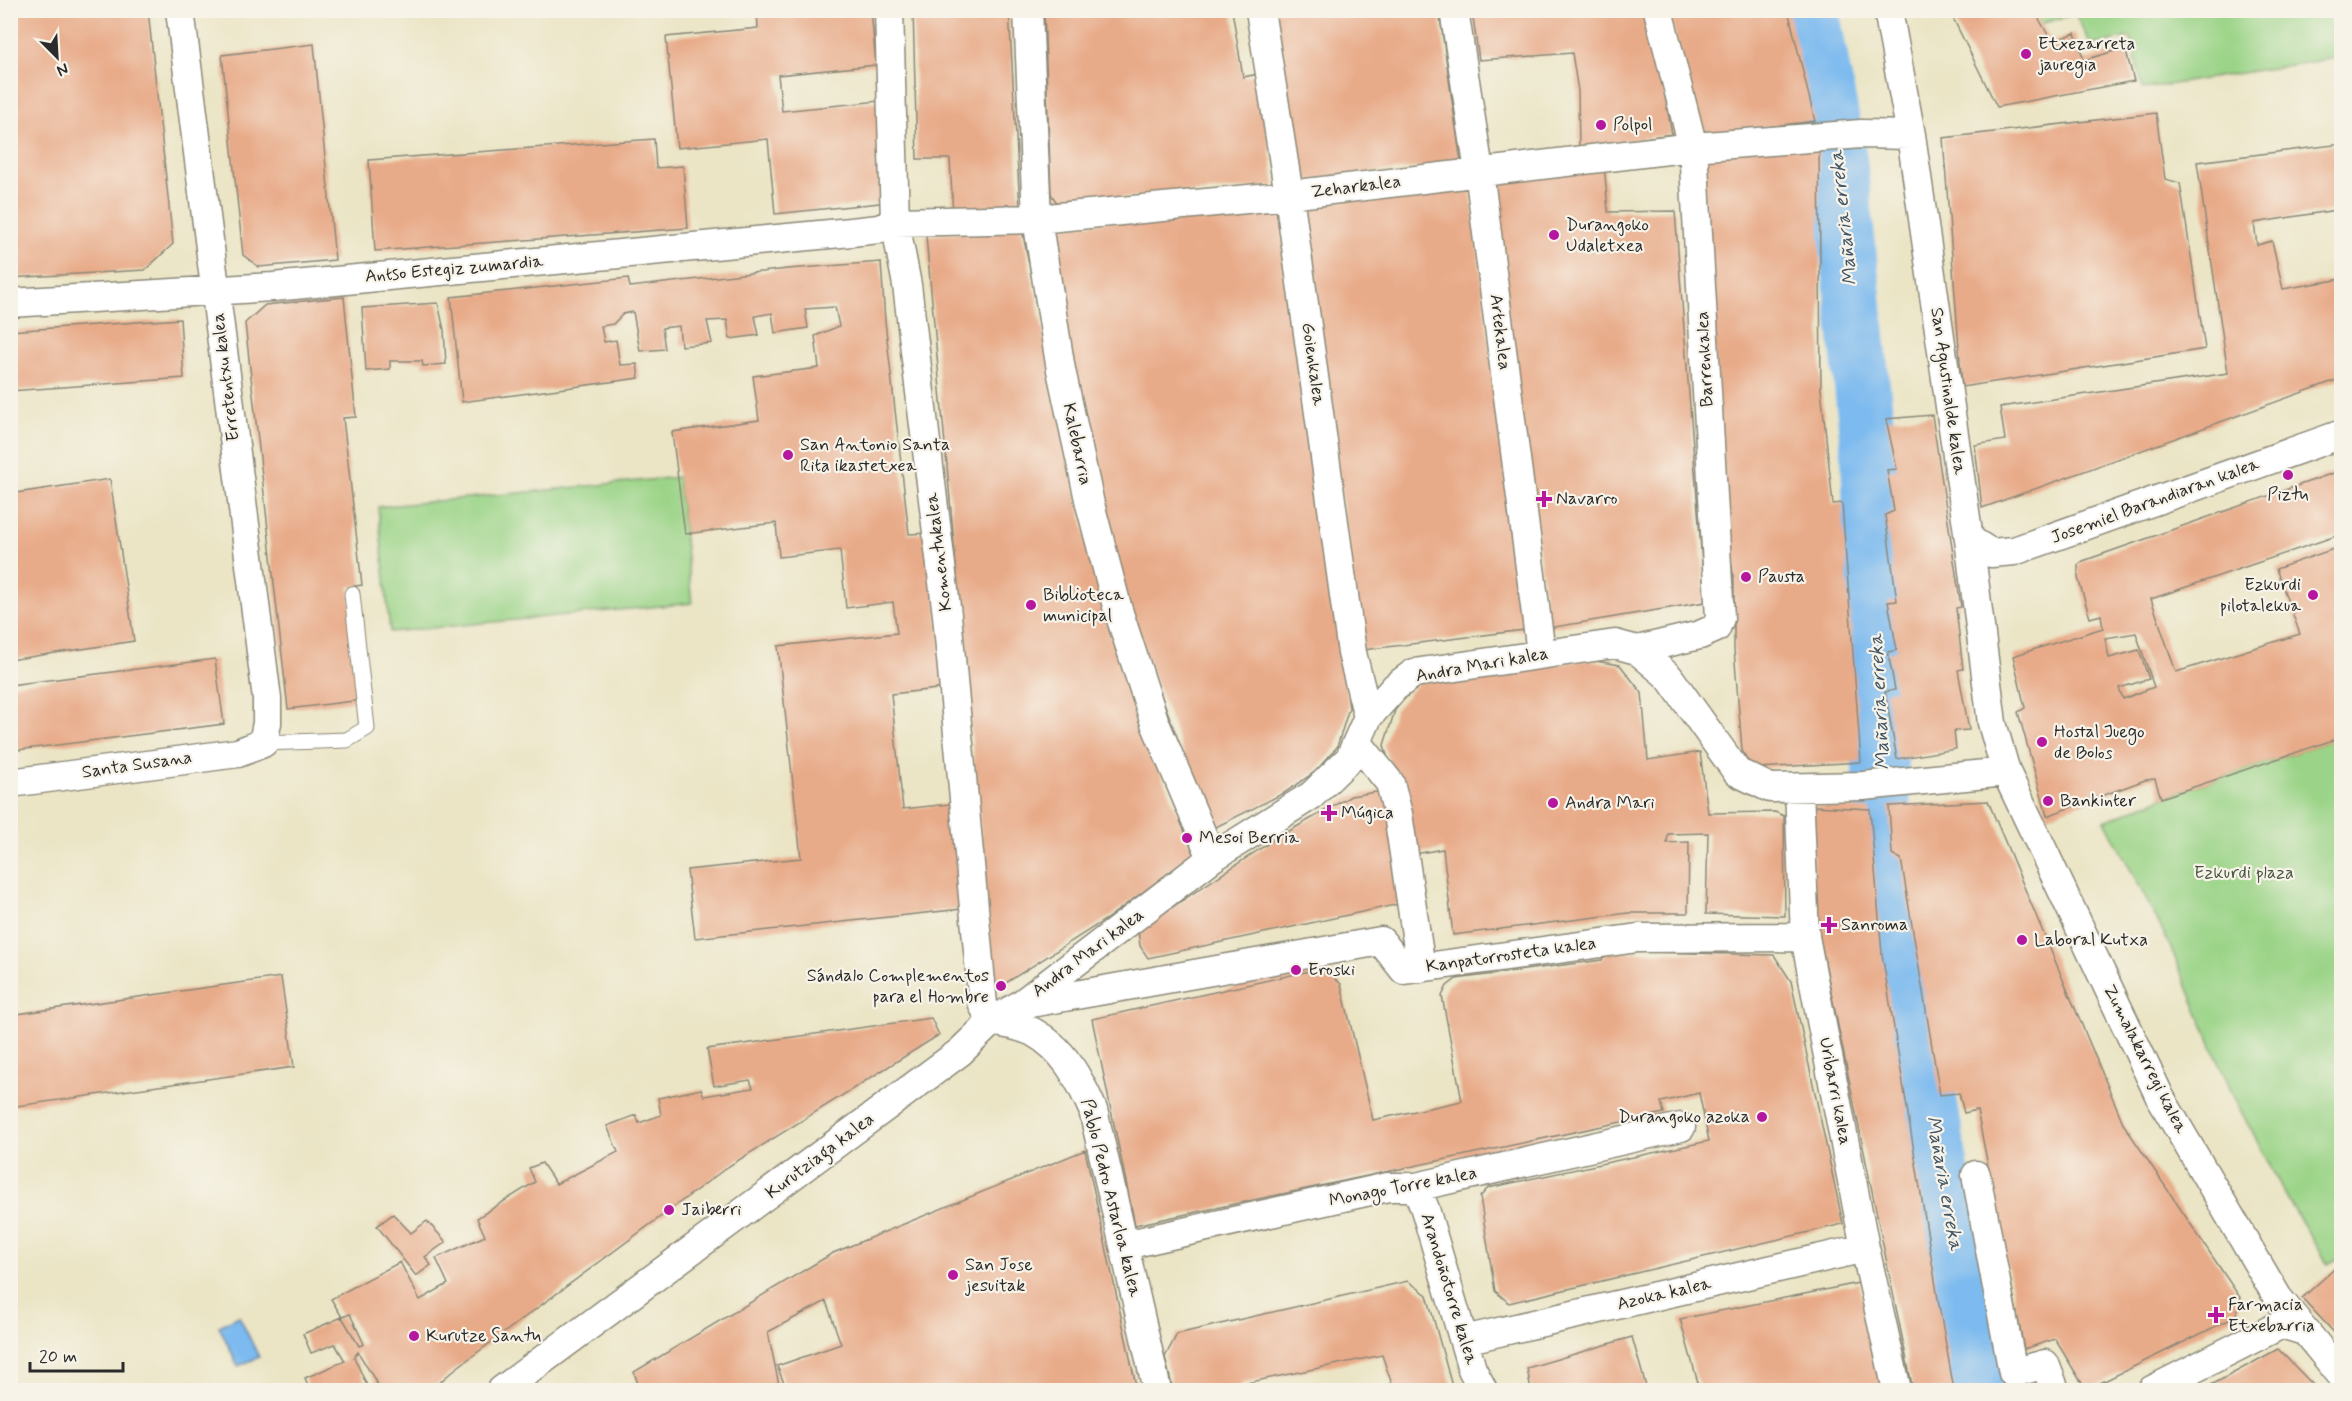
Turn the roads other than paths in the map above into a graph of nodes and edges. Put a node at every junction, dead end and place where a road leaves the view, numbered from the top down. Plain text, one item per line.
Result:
1 (180, 10) edge
2 (889, 10) edge
3 (1028, 10) edge
4 (1260, 10) edge
5 (1454, 10) edge
6 (1658, 10) edge
7 (1888, 10) edge
8 (1911, 135) junction
9 (1693, 147) junction
10 (1479, 171) junction
11 (1289, 195) junction
12 (1037, 219) junction
13 (895, 222) junction
14 (216, 290) junction
15 (10, 303) edge
16 (2342, 434) edge
17 (1970, 539) junction
18 (352, 594) dead end
19 (1637, 650) junction
20 (1541, 653) junction
21 (1363, 729) junction
22 (263, 743) junction
23 (2006, 772) junction
24 (10, 783) edge
25 (1799, 789) junction
26 (1212, 858) junction
27 (1805, 937) junction
28 (1421, 968) junction
29 (1020, 1005) junction
30 (992, 1021) junction
31 (1681, 1127) dead end
32 (1976, 1175) dead end
33 (1416, 1187) junction
34 (1125, 1245) junction
35 (1864, 1248) junction
36 (2307, 1332) junction
37 (1464, 1340) junction
38 (2342, 1376) edge
39 (502, 1390) edge
40 (1157, 1390) edge
41 (1484, 1390) edge
42 (1897, 1390) edge
43 (2055, 1390) edge
44 (2152, 1390) edge

1 - 14 street, Erretentxu kalea
2 - 13 street, Komentukalea
3 - 12 street, Kalebarria
4 - 11 street, Goienkalea
5 - 10 street, Artekalea
6 - 9 street, Barrenkalea
7 - 8 street, San Agustinalde kalea
8 - 9 street, Zeharkalea
8 - 17 street, San Agustinalde kalea
9 - 10 street, Zeharkalea
9 - 19 street, Barrenkalea
10 - 11 street, Zeharkalea
10 - 20 street, Artekalea
11 - 12 street, Zeharkalea
11 - 21 street, Goienkalea
12 - 13 street, Zeharkalea
12 - 26 street, Kalebarria
13 - 14 street, Antso Estegiz zumardia
13 - 30 street, Komentukalea
14 - 15 street, Antso Estegiz zumardia
14 - 22 street, Erretentxu kalea
16 - 17 street, Josemiel Barandiaran kalea
17 - 23 street, San Agustinalde kalea
18 - 22 lane
19 - 20 street, Andra Mari kalea
19 - 25 street, Andra Mari kalea
20 - 21 street, Andra Mari kalea
21 - 26 street, Andra Mari kalea
21 - 28 street
22 - 24 street, Santa Susana
23 - 25 street, Andra Mari kalea
23 - 36 street, Zumalakarregi kalea
25 - 27 street, Uribarri kalea
26 - 29 street, Andra Mari kalea
27 - 28 street, Kanpatorrosteta kalea
27 - 35 street, Uribarri kalea
28 - 29 street, Kanpatorrosteta kalea
29 - 30 street, Kurutziaga kalea
30 - 34 street, Pablo Pedro Astarloa kalea
30 - 39 street, Kurutziaga kalea
31 - 33 street, Monago Torre kalea
32 - 43 street
33 - 34 street, Monago Torre kalea
33 - 37 street, Arandoñotorre kalea
34 - 40 street, Pablo Pedro Astarloa kalea
35 - 37 street, Azoka kalea
35 - 42 street, Uribarri kalea
36 - 38 street, Zumalakarregi kalea
36 - 44 street
37 - 41 street, Arandoñotorre kalea

